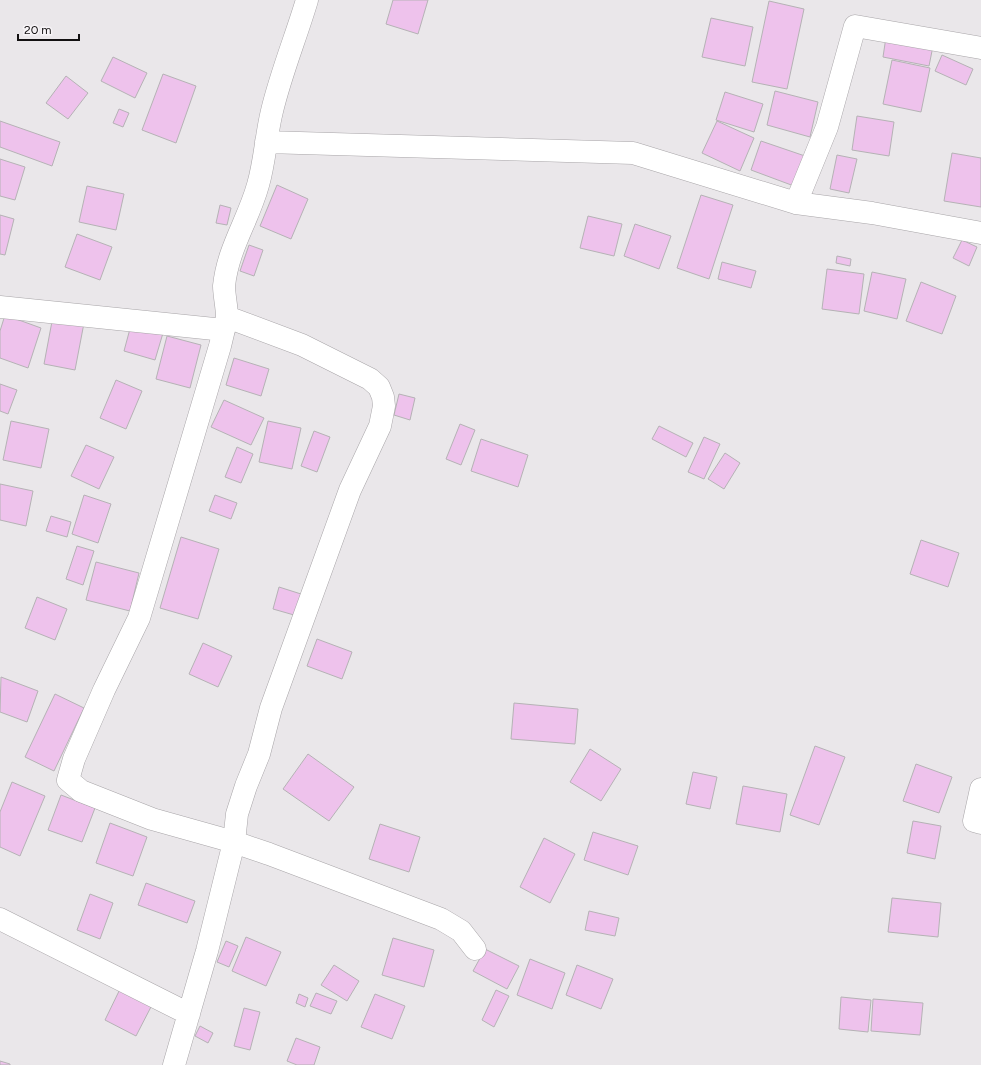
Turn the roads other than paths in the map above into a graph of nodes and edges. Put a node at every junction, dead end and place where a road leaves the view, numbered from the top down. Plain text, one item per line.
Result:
1 (307, 0) edge
2 (981, 48) edge
3 (266, 142) junction
4 (796, 203) junction
5 (981, 233) edge
6 (0, 306) edge
7 (225, 323) junction
8 (981, 789) edge
9 (981, 823) edge
10 (234, 842) junction
11 (0, 919) edge
12 (475, 949) dead end
13 (189, 1014) junction
14 (174, 1065) edge

1 - 3 street
2 - 4 street
3 - 4 street
3 - 7 street
4 - 5 street
6 - 7 street
7 - 10 street
7 - 10 street
8 - 9 street
10 - 12 street
10 - 13 street
11 - 13 street
13 - 14 street

